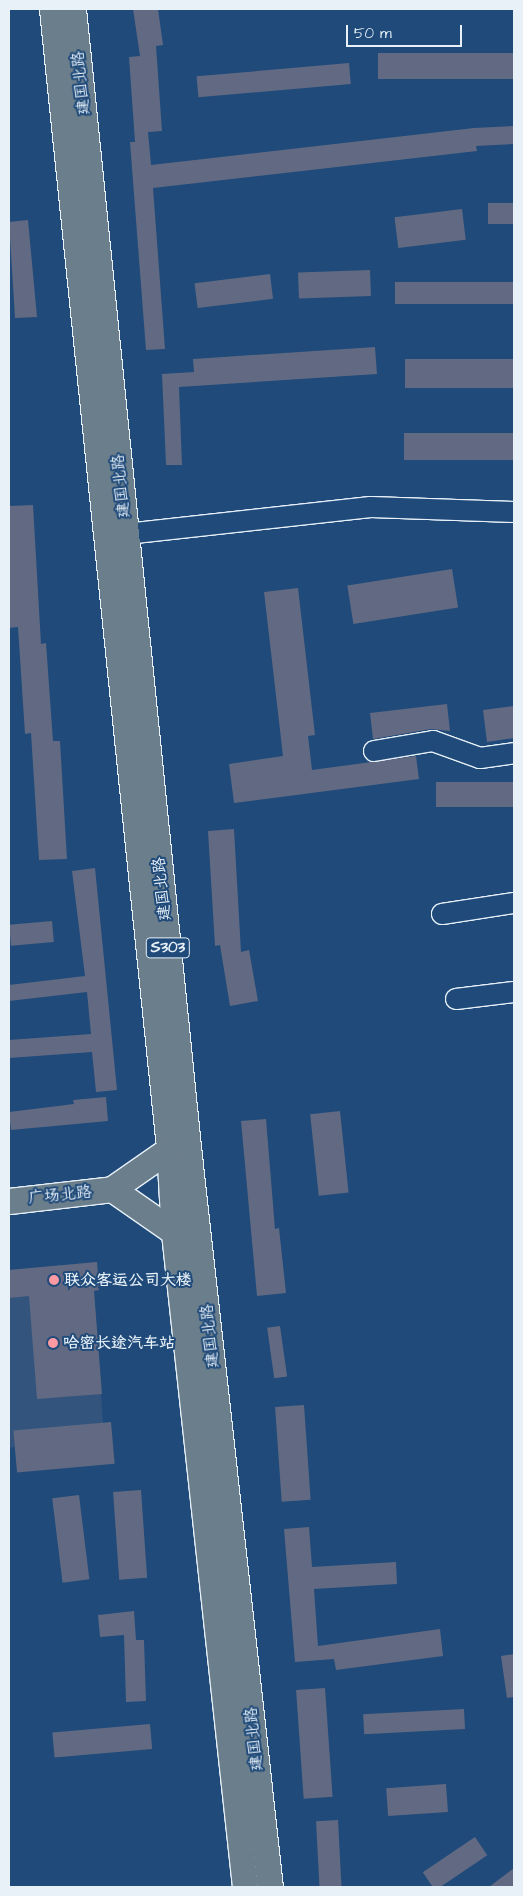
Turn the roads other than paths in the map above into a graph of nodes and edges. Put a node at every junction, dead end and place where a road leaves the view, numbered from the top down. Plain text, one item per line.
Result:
1 (52, 9) edge
2 (73, 9) edge
3 (514, 512) edge
4 (126, 534) junction
5 (374, 752) dead end
6 (514, 753) edge
7 (514, 903) edge
8 (442, 914) dead end
9 (514, 992) edge
10 (456, 999) dead end
11 (178, 1142) junction
12 (112, 1189) junction
13 (9, 1201) edge
14 (174, 1233) junction
15 (200, 1250) junction
16 (245, 1887) edge
17 (270, 1887) edge

1 - 11 main road, 建国北路
2 - 4 main road, 建国北路 / S303
3 - 4 street
4 - 11 main road, 建国北路 / S303
5 - 6 street
7 - 8 street
9 - 10 street
11 - 12 main road
11 - 14 main road, 建国北路
11 - 15 main road, 建国北路 / S303
12 - 13 main road, 广场北路
12 - 14 main road
14 - 15 main road
14 - 16 main road, 建国北路
15 - 17 main road, 建国北路 / S303

